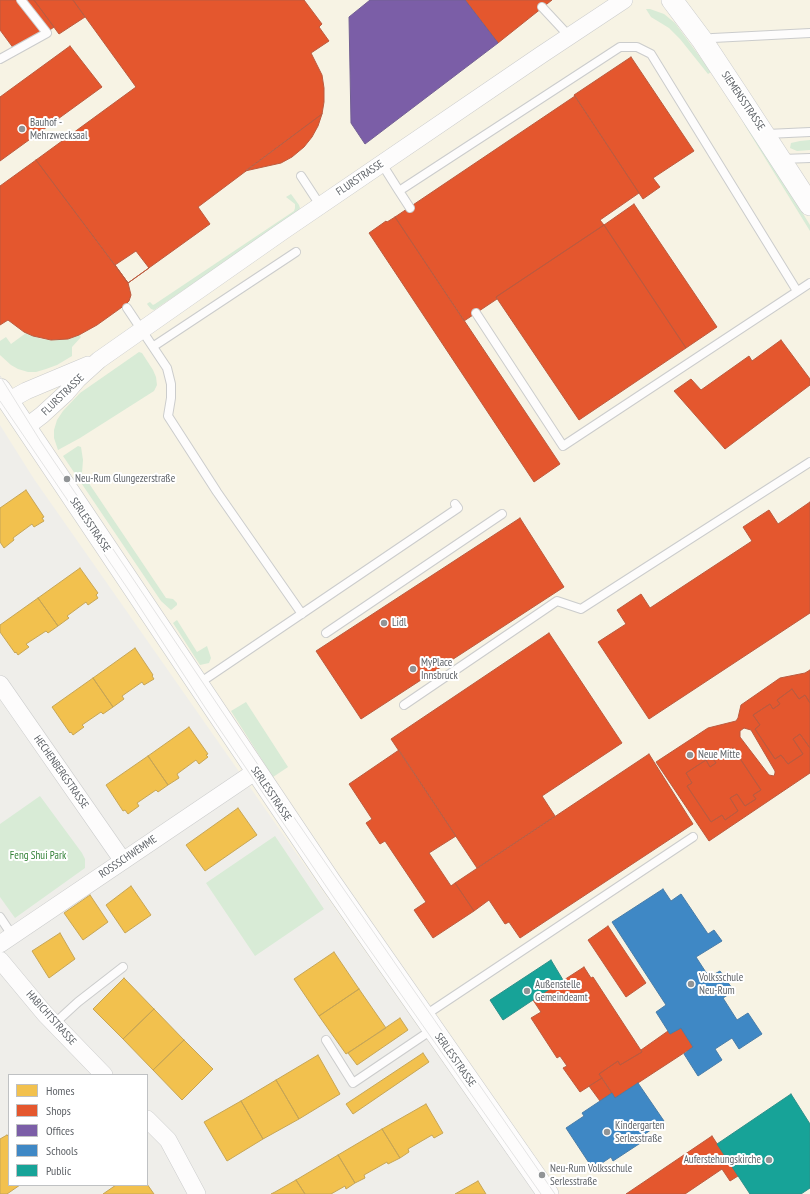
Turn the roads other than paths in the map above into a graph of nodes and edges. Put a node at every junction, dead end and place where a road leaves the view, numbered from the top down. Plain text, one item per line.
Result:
1 (21, 0) edge
2 (624, 0) edge
3 (672, 0) edge
4 (542, 7) dead end
5 (810, 32) edge
6 (569, 36) junction
7 (702, 40) junction
8 (0, 58) edge
9 (810, 132) edge
10 (765, 135) junction
11 (810, 158) edge
12 (781, 159) junction
13 (382, 164) junction
14 (301, 176) dead end
15 (399, 191) junction
16 (810, 205) edge
17 (320, 206) junction
18 (410, 208) dead end
19 (296, 252) dead end
20 (810, 283) edge
21 (797, 291) junction
22 (127, 308) dead end
23 (476, 313) dead end
24 (142, 330) junction
25 (154, 346) junction
26 (99, 360) junction
27 (4, 395) edge
28 (25, 428) junction
29 (810, 462) edge
30 (455, 504) dead end
31 (502, 514) dead end
32 (302, 614) junction
33 (326, 633) dead end
34 (0, 684) edge
35 (197, 685) junction
36 (404, 705) dead end
37 (256, 771) junction
38 (693, 837) dead end
39 (123, 860) junction
40 (0, 917) edge
41 (6, 939) edge
42 (0, 960) edge
43 (123, 967) dead end
44 (428, 1023) junction
45 (54, 1024) junction
46 (326, 1040) dead end
47 (103, 1074) edge
48 (148, 1120) edge
49 (198, 1194) edge
50 (548, 1194) edge

1 - 8 lane
2 - 6 street, FLURSTRASSE
3 - 7 street, SIEMENSSTRASSE
4 - 6 lane
5 - 7 lane
6 - 13 street, FLURSTRASSE
7 - 10 street, SIEMENSSTRASSE
9 - 10 lane
10 - 12 street, SIEMENSSTRASSE
11 - 12 lane
12 - 16 street, SIEMENSSTRASSE
13 - 15 lane
13 - 17 street, FLURSTRASSE
14 - 17 lane
15 - 18 lane
15 - 21 lane
17 - 24 street, FLURSTRASSE
19 - 25 lane
20 - 21 lane
21 - 23 lane
22 - 24 lane
24 - 25 lane
24 - 26 street, FLURSTRASSE
25 - 32 lane
26 - 27 street, FLURSTRASSE
26 - 28 street, FLURSTRASSE
27 - 28 street, SERLESSTRASSE
28 - 35 street, SERLESSTRASSE
29 - 36 lane
30 - 32 lane
31 - 33 lane
32 - 35 lane
34 - 39 street, HECHENBERGSTRASSE
35 - 37 street, SERLESSTRASSE
37 - 39 street, ROSSSCHWEMME
37 - 44 street, SERLESSTRASSE
38 - 44 lane
39 - 41 street, ROSSSCHWEMME
40 - 41 lane
42 - 45 street, HABICHTSTRASSE
43 - 45 lane
44 - 46 lane
44 - 50 street, SERLESSTRASSE
45 - 47 street, HABICHTSTRASSE
48 - 49 street

